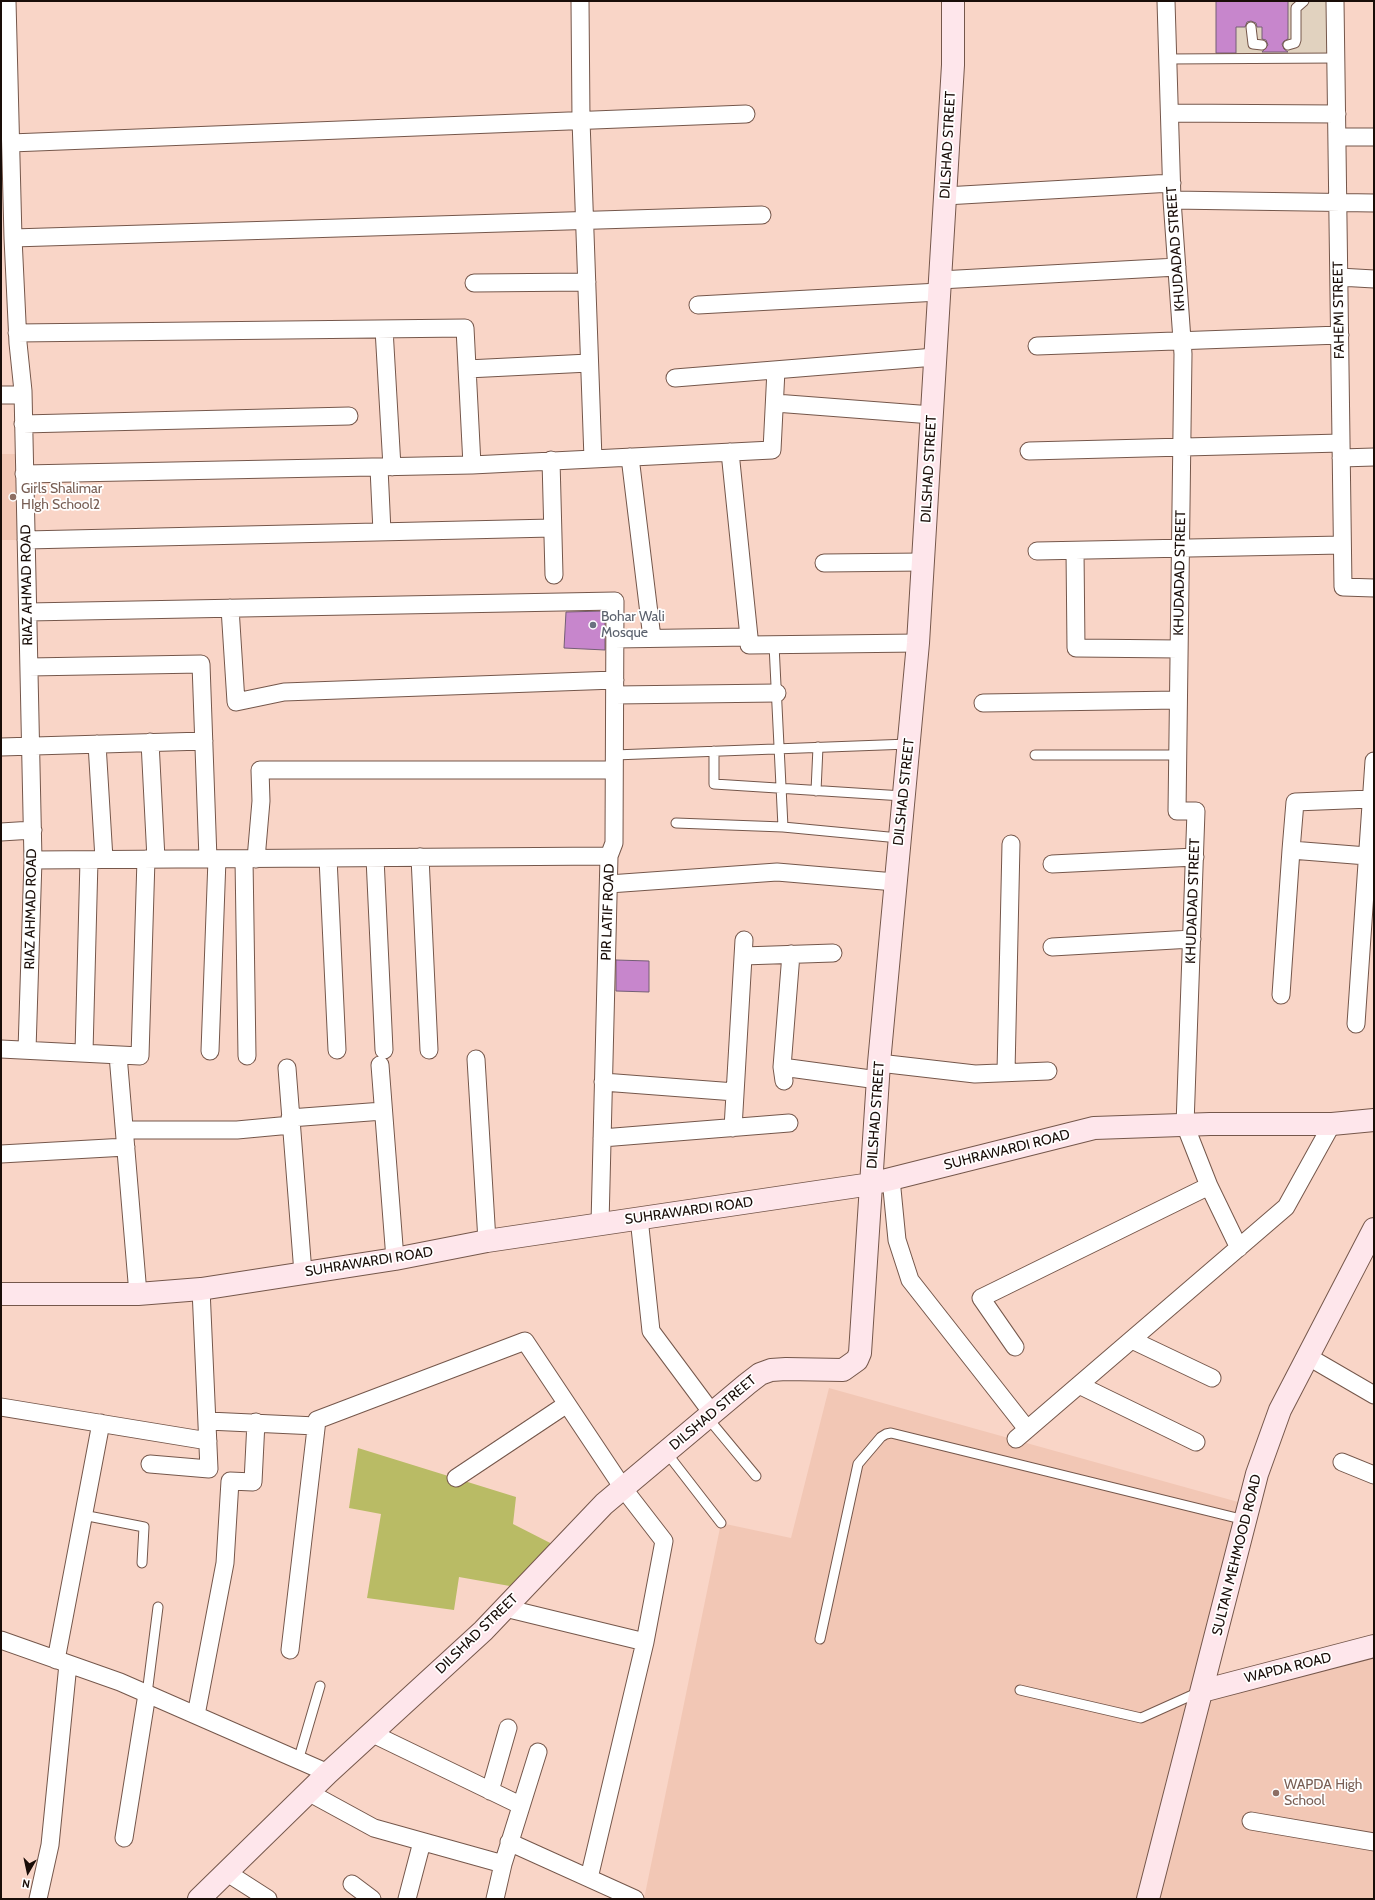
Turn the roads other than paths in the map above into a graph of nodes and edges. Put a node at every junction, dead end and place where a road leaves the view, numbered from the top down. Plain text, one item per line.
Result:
1 (7, 1) edge
2 (580, 1) edge
3 (953, 1) edge
4 (1166, 1) edge
5 (1304, 1) edge
6 (1335, 1) edge
7 (1250, 27) dead end
8 (1262, 45) dead end
9 (1288, 45) dead end
10 (1336, 58) junction
11 (1168, 59) junction
12 (1170, 113) junction
13 (746, 114) dead end
14 (1337, 114) junction
15 (581, 120) junction
16 (1337, 137) junction
17 (1374, 137) edge
18 (11, 143) junction
19 (1172, 183) junction
20 (945, 196) junction
21 (1172, 200) junction
22 (1338, 202) junction
23 (1374, 203) edge
24 (762, 215) dead end
25 (584, 220) junction
26 (13, 238) junction
27 (1177, 267) junction
28 (1339, 277) junction
29 (1374, 279) edge
30 (586, 282) junction
31 (474, 283) dead end
32 (940, 286) junction
33 (698, 305) dead end
34 (384, 329) junction
35 (17, 333) junction
36 (1340, 335) junction
37 (1182, 340) junction
38 (1037, 346) dead end
39 (935, 357) junction
40 (589, 363) junction
41 (467, 369) junction
42 (776, 370) junction
43 (675, 378) dead end
44 (1, 395) edge
45 (23, 395) junction
46 (775, 403) junction
47 (932, 415) junction
48 (349, 416) dead end
49 (23, 424) junction
50 (1182, 447) junction
51 (1341, 450) junction
52 (1029, 451) dead end
53 (730, 452) junction
54 (630, 457) junction
55 (1374, 457) edge
56 (593, 459) junction
57 (551, 460) junction
58 (472, 465) junction
59 (386, 467) junction
60 (24, 474) junction
61 (552, 528) junction
62 (382, 532) junction
63 (26, 540) junction
64 (1342, 545) junction
65 (1180, 548) junction
66 (1075, 550) junction
67 (1038, 551) dead end
68 (824, 562) dead end
69 (923, 562) junction
70 (554, 575) dead end
71 (1374, 588) edge
72 (230, 608) junction
73 (28, 612) junction
74 (749, 637) junction
75 (652, 638) junction
76 (615, 639) junction
77 (918, 643) junction
78 (774, 645) junction
79 (1179, 649) junction
80 (29, 667) junction
81 (615, 687) junction
82 (777, 693) junction
83 (1178, 700) junction
84 (983, 703) dead end
85 (204, 741) junction
86 (150, 742) junction
87 (97, 744) junction
88 (909, 744) junction
89 (31, 746) junction
90 (818, 746) junction
91 (1, 747) edge
92 (780, 748) junction
93 (714, 751) junction
94 (1178, 755) junction
95 (1035, 756) dead end
96 (1374, 761) edge
97 (614, 763) junction
98 (782, 789) junction
99 (816, 791) junction
100 (903, 796) junction
101 (1371, 799) junction
102 (676, 823) dead end
103 (783, 827) junction
104 (33, 830) junction
105 (1, 832) edge
106 (899, 838) junction
107 (1011, 844) dead end
108 (1290, 850) junction
109 (609, 856) junction
110 (1368, 856) junction
111 (420, 857) junction
112 (1195, 857) junction
113 (328, 858) junction
114 (375, 858) junction
115 (151, 859) junction
116 (213, 859) junction
117 (250, 859) junction
118 (33, 860) junction
119 (97, 860) junction
120 (1052, 864) dead end
121 (895, 882) junction
122 (608, 884) junction
123 (1192, 939) junction
124 (1052, 947) dead end
125 (833, 952) dead end
126 (791, 954) junction
127 (1281, 995) dead end
128 (1356, 1024) dead end
129 (1, 1049) edge
130 (27, 1050) junction
131 (337, 1050) dead end
132 (429, 1050) dead end
133 (210, 1051) dead end
134 (84, 1052) junction
135 (118, 1055) junction
136 (247, 1056) dead end
137 (476, 1059) dead end
138 (287, 1068) dead end
139 (879, 1071) junction
140 (1048, 1071) dead end
141 (1006, 1072) junction
142 (604, 1082) junction
143 (735, 1092) junction
144 (383, 1111) junction
145 (1374, 1120) edge
146 (291, 1122) junction
147 (789, 1123) dead end
148 (1332, 1124) junction
149 (1185, 1125) junction
150 (733, 1128) junction
151 (125, 1130) junction
152 (602, 1138) junction
153 (126, 1146) junction
154 (1, 1154) edge
155 (881, 1182) junction
156 (1209, 1186) junction
157 (639, 1218) junction
158 (600, 1224) junction
159 (1374, 1229) edge
160 (487, 1241) junction
161 (1239, 1248) junction
162 (396, 1259) junction
163 (303, 1273) junction
164 (201, 1289) junction
165 (1, 1294) edge
166 (138, 1294) junction
167 (1132, 1340) junction
168 (1015, 1347) dead end
169 (1307, 1356) junction
170 (1212, 1378) dead end
171 (1079, 1385) junction
172 (1374, 1395) edge
173 (567, 1404) junction
174 (1, 1407) edge
175 (710, 1415) junction
176 (208, 1421) junction
177 (256, 1422) junction
178 (101, 1423) junction
179 (316, 1426) junction
180 (208, 1441) junction
181 (1196, 1442) dead end
182 (666, 1452) junction
183 (1342, 1462) dead end
184 (150, 1464) dead end
185 (1374, 1475) edge
186 (756, 1476) dead end
187 (456, 1478) dead end
188 (623, 1488) junction
189 (83, 1515) junction
190 (1246, 1520) junction
191 (721, 1523) dead end
192 (142, 1563) dead end
193 (158, 1607) dead end
194 (505, 1608) junction
195 (820, 1639) dead end
196 (1, 1640) edge
197 (645, 1642) junction
198 (1374, 1646) edge
199 (290, 1650) dead end
200 (62, 1662) junction
201 (320, 1686) dead end
202 (1020, 1690) dead end
203 (1202, 1691) junction
204 (147, 1694) junction
205 (196, 1716) junction
206 (508, 1728) dead end
207 (372, 1733) junction
208 (538, 1752) dead end
209 (298, 1760) junction
210 (328, 1773) junction
211 (490, 1791) junction
212 (308, 1792) junction
213 (520, 1805) junction
214 (1251, 1821) dead end
215 (124, 1838) dead end
216 (422, 1842) junction
217 (509, 1842) junction
218 (1374, 1842) edge
219 (502, 1864) junction
220 (226, 1872) junction
221 (589, 1878) junction
222 (352, 1884) dead end
223 (38, 1899) edge
224 (199, 1899) edge
225 (268, 1899) edge
226 (372, 1899) edge
227 (407, 1899) edge
228 (495, 1899) edge
229 (635, 1899) edge
230 (1148, 1899) edge

1 - 18 street, RIAZ AHMAD ROAD
2 - 15 street
3 - 20 street, DILSHAD STREET
4 - 11 street, KHUDADAD STREET
5 - 9 lane
6 - 10 street, FAHEMI STREET
7 - 8 lane
10 - 11 lane
10 - 14 street, FAHEMI STREET
11 - 12 street, KHUDADAD STREET
12 - 14 street
12 - 19 street, KHUDADAD STREET
13 - 15 street
14 - 16 street, FAHEMI STREET
15 - 18 street
15 - 25 street
16 - 17 street
16 - 22 street, FAHEMI STREET
18 - 26 street, RIAZ AHMAD ROAD
19 - 20 street
19 - 21 street, KHUDADAD STREET
20 - 32 street, DILSHAD STREET
21 - 22 street
21 - 27 street, KHUDADAD STREET
22 - 23 street
22 - 28 street, FAHEMI STREET
24 - 25 street
25 - 26 street
25 - 30 street
26 - 35 street, RIAZ AHMAD ROAD
27 - 32 street
27 - 37 street, KHUDADAD STREET
28 - 29 street
28 - 36 street, FAHEMI STREET
30 - 31 street
30 - 40 street
32 - 33 street
32 - 39 street, DILSHAD STREET
34 - 35 street
34 - 41 street
34 - 59 street
35 - 45 street, RIAZ AHMAD ROAD
36 - 37 street
36 - 51 street, FAHEMI STREET
37 - 38 street
37 - 50 street, KHUDADAD STREET
39 - 42 street
39 - 47 street, DILSHAD STREET
40 - 41 street
40 - 56 street
41 - 58 street
42 - 43 street
42 - 46 street
44 - 45 street
45 - 49 street, RIAZ AHMAD ROAD
46 - 47 street
46 - 53 street
47 - 69 street, DILSHAD STREET
48 - 49 street
49 - 60 street, RIAZ AHMAD ROAD
50 - 51 street
50 - 52 street
50 - 65 street, KHUDADAD STREET
51 - 55 street
51 - 64 street, FAHEMI STREET
53 - 54 street
53 - 74 street
54 - 56 street
54 - 75 street
56 - 57 street
57 - 58 street
57 - 61 street
58 - 59 street
59 - 60 street
59 - 62 street
60 - 63 street, RIAZ AHMAD ROAD
61 - 62 street
61 - 70 street
62 - 63 street
63 - 73 street, RIAZ AHMAD ROAD
64 - 65 street
64 - 71 street, FAHEMI STREET
65 - 66 street
65 - 79 street, KHUDADAD STREET
66 - 67 street
66 - 79 street
68 - 69 street
69 - 77 street, DILSHAD STREET
72 - 73 street
72 - 76 street, PIR LATIF ROAD
72 - 81 street
73 - 80 street, RIAZ AHMAD ROAD
74 - 75 street
74 - 78 street
75 - 76 street
76 - 81 street, PIR LATIF ROAD
77 - 78 street
77 - 88 street, DILSHAD STREET
78 - 82 lane
79 - 83 street, KHUDADAD STREET
80 - 85 street
80 - 89 street, RIAZ AHMAD ROAD
81 - 82 street
81 - 97 street, PIR LATIF ROAD
82 - 92 lane
83 - 84 street
83 - 94 street, KHUDADAD STREET
85 - 86 street
85 - 116 street
86 - 87 street
86 - 115 street
87 - 89 street
87 - 119 street
88 - 90 lane
88 - 100 street, DILSHAD STREET
89 - 91 street
89 - 104 street, RIAZ AHMAD ROAD
90 - 92 lane
90 - 99 lane
92 - 93 lane
92 - 98 lane
93 - 97 lane
93 - 98 lane
94 - 95 lane
94 - 112 street, KHUDADAD STREET
96 - 101 street
97 - 109 street, PIR LATIF ROAD
97 - 117 street
98 - 99 lane
98 - 103 lane
99 - 100 lane
100 - 106 street, DILSHAD STREET
101 - 108 street
101 - 110 street
102 - 103 lane
103 - 106 lane
104 - 105 street
104 - 118 street, RIAZ AHMAD ROAD
106 - 121 street, DILSHAD STREET
107 - 141 street
108 - 110 street
108 - 127 street
109 - 111 street
109 - 122 street, PIR LATIF ROAD
110 - 128 street
111 - 114 street
111 - 132 street
112 - 120 street
112 - 123 street, KHUDADAD STREET
113 - 114 street
113 - 117 street
113 - 131 street
114 - 144 street
115 - 116 street
115 - 119 street
115 - 135 street
116 - 117 street
116 - 133 street
117 - 136 street
118 - 119 street
118 - 130 street, RIAZ AHMAD ROAD
119 - 134 street
121 - 122 street
121 - 139 street, DILSHAD STREET
122 - 142 street, PIR LATIF ROAD
123 - 124 street
123 - 149 street, KHUDADAD STREET
125 - 126 street
126 - 139 street
126 - 143 street
129 - 130 street
130 - 134 street
134 - 135 street
135 - 151 street
137 - 160 street
138 - 146 street
139 - 141 street
139 - 155 street, DILSHAD STREET
140 - 141 street
142 - 143 street
142 - 152 street, PIR LATIF ROAD
143 - 150 street
144 - 146 street
144 - 162 street
145 - 148 street, SUHRAWARDI ROAD
146 - 151 street
146 - 163 street
147 - 150 street
148 - 149 street, SUHRAWARDI ROAD
148 - 161 street
149 - 155 street, SUHRAWARDI ROAD
149 - 156 street
150 - 152 street
151 - 153 street
152 - 158 street, PIR LATIF ROAD
153 - 154 street
153 - 166 street
155 - 157 street, SUHRAWARDI ROAD
155 - 171 street
155 - 175 street, DILSHAD STREET
156 - 161 street
156 - 168 street
157 - 158 street, SUHRAWARDI ROAD
157 - 175 street
158 - 160 street, SUHRAWARDI ROAD
159 - 169 street, SULTAN MEHMOOD ROAD
160 - 162 street, SUHRAWARDI ROAD
161 - 167 street
162 - 163 street, SUHRAWARDI ROAD
163 - 164 street, SUHRAWARDI ROAD
164 - 166 street, SUHRAWARDI ROAD
164 - 176 street
165 - 166 street, SUHRAWARDI ROAD
167 - 170 street
167 - 171 street
169 - 172 street
169 - 190 street, SULTAN MEHMOOD ROAD
171 - 181 street
173 - 179 street
173 - 187 street
173 - 188 street
174 - 178 street
175 - 182 street, DILSHAD STREET
175 - 186 lane
176 - 177 street
176 - 180 street
177 - 179 street
177 - 205 street
178 - 180 street
178 - 189 street
179 - 199 street
180 - 184 street
182 - 188 street, DILSHAD STREET
182 - 191 lane
183 - 185 street
188 - 194 street, DILSHAD STREET
188 - 197 street
189 - 192 lane
189 - 200 street
190 - 195 lane
190 - 203 street, SULTAN MEHMOOD ROAD
193 - 204 lane
194 - 197 street
194 - 207 street, DILSHAD STREET
196 - 200 street
197 - 221 street
198 - 203 street, WAPDA ROAD
200 - 204 street
200 - 223 street
201 - 209 lane
202 - 203 lane
203 - 230 street, SULTAN MEHMOOD ROAD
204 - 205 street
204 - 215 street
205 - 209 street
206 - 211 street
207 - 210 street, DILSHAD STREET
207 - 211 street
208 - 213 street
209 - 210 street
210 - 212 street, DILSHAD STREET
211 - 213 street
212 - 216 street
212 - 220 street, DILSHAD STREET
213 - 217 street
214 - 218 street
216 - 219 street
216 - 227 street
217 - 219 street
217 - 221 street
219 - 228 street
220 - 224 street, DILSHAD STREET
220 - 225 street
221 - 229 street
222 - 226 street

